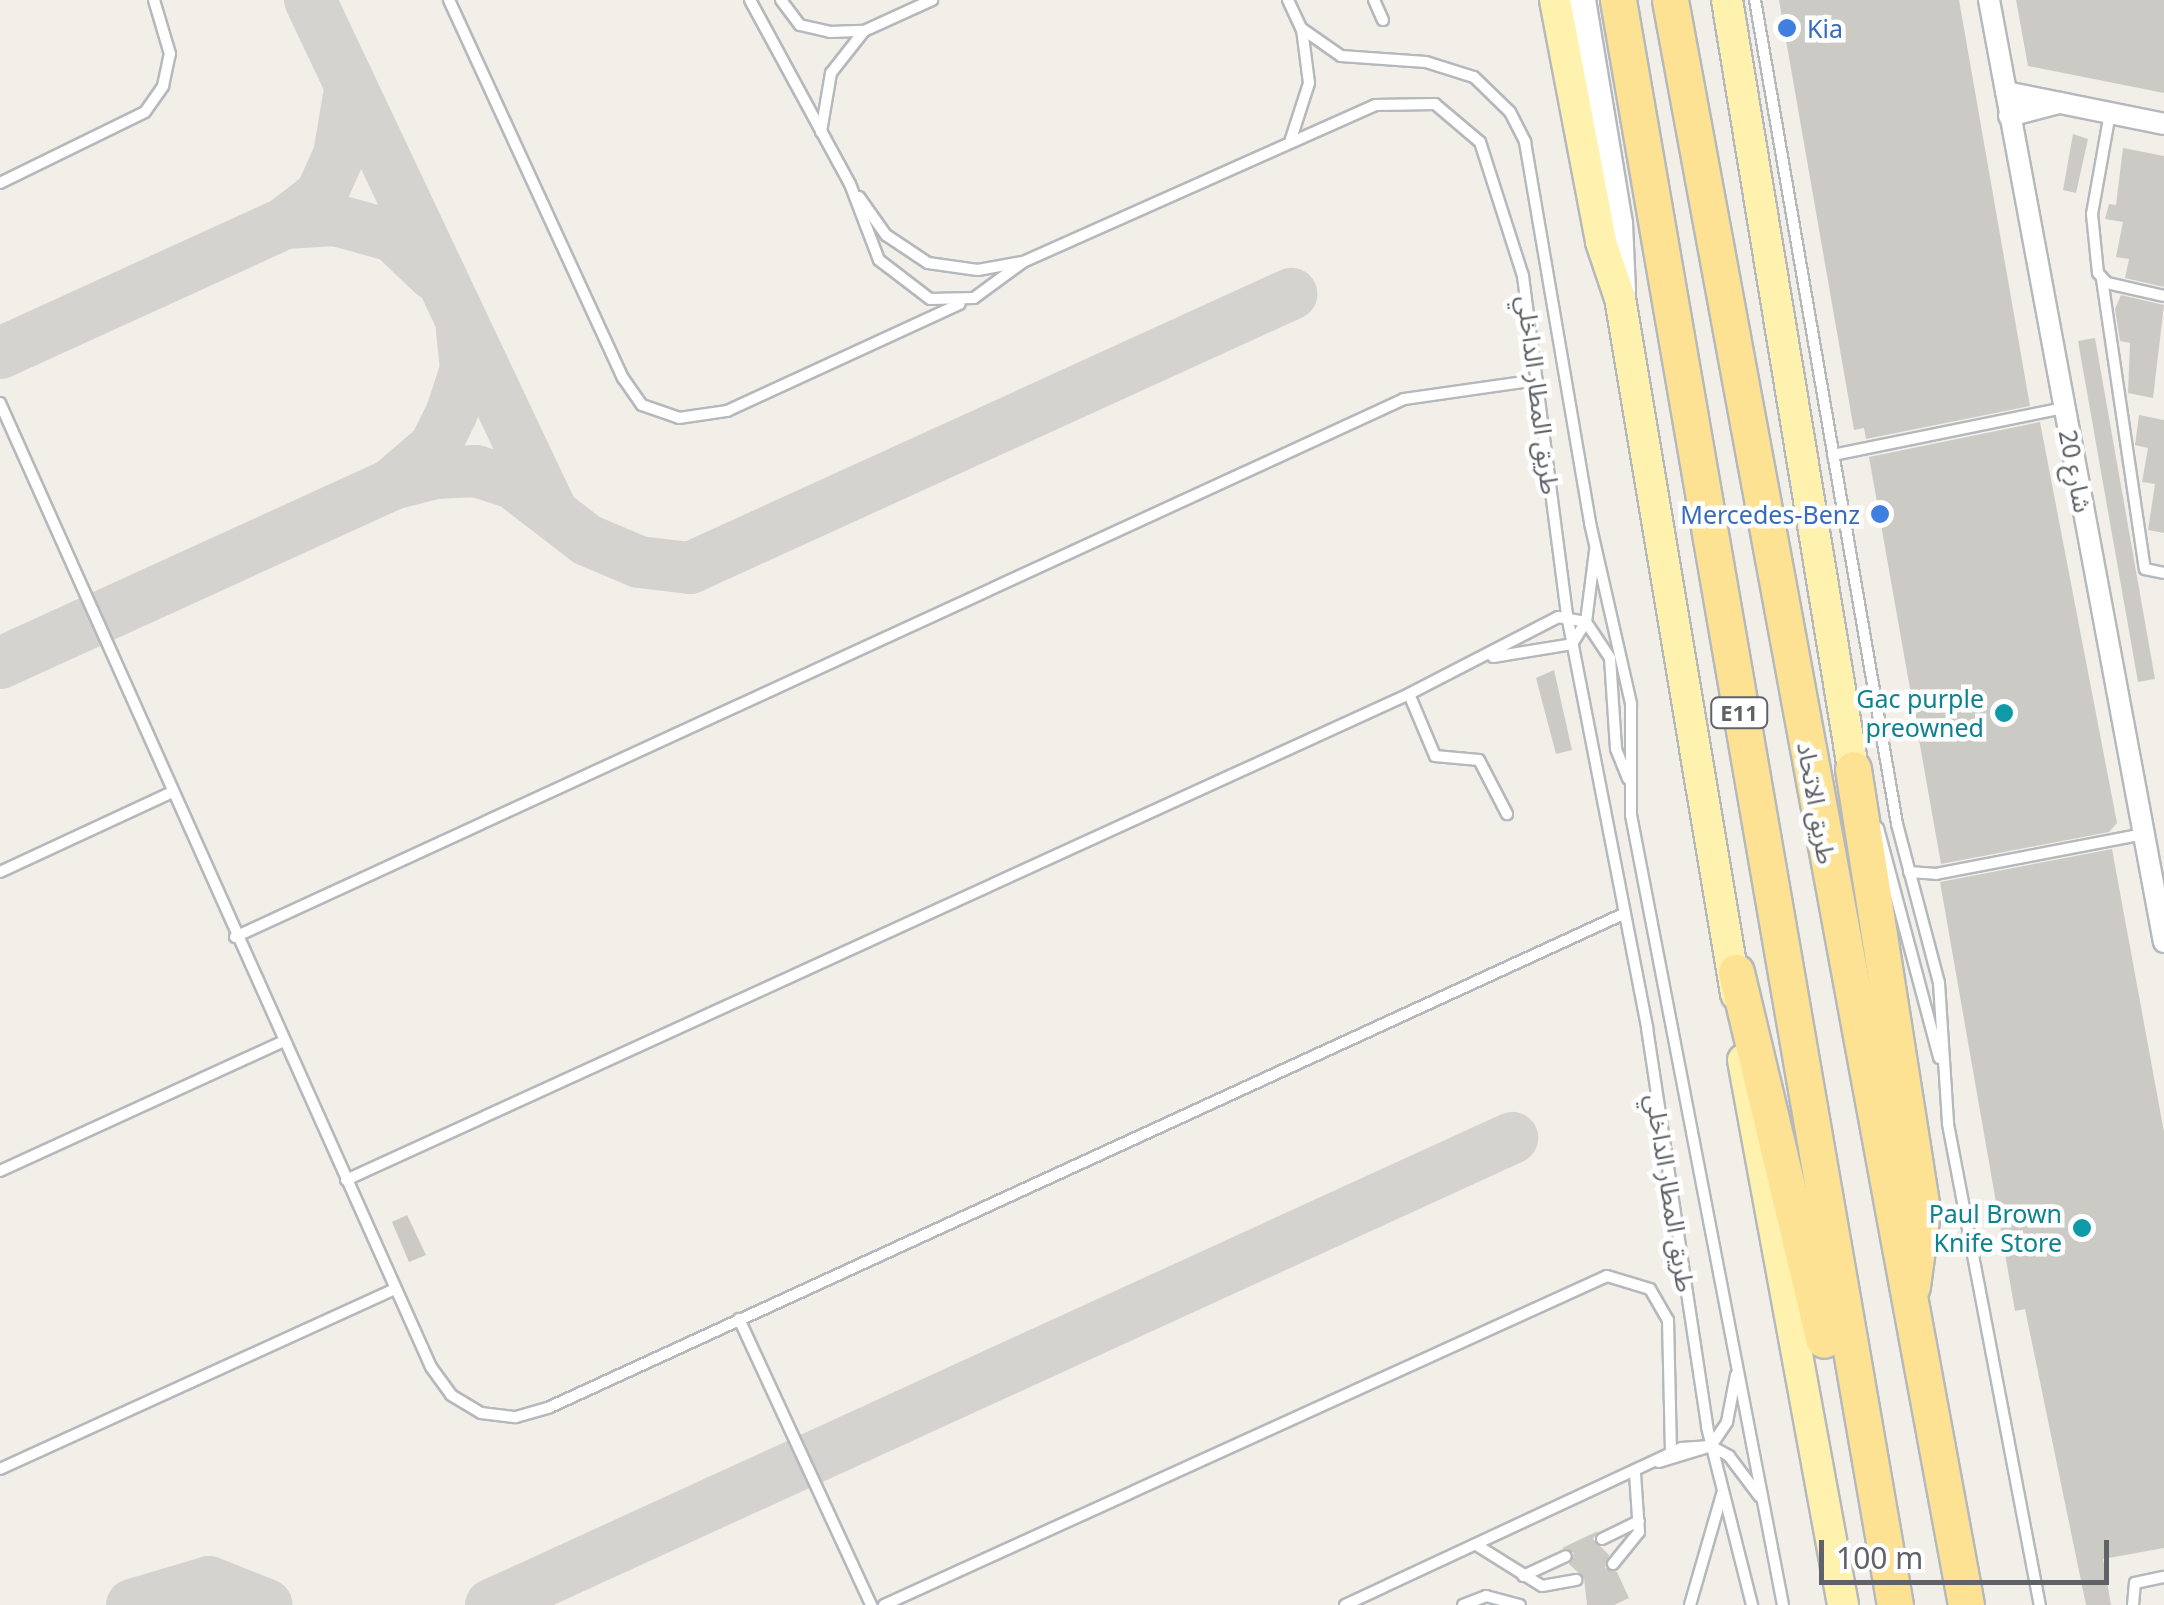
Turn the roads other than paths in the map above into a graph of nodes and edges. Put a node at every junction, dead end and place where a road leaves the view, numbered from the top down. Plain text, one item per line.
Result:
1 (154, 0) edge
2 (449, 0) edge
3 (750, 0) edge
4 (781, 0) edge
5 (932, 0) edge
6 (1288, 0) edge
7 (1374, 0) edge
8 (1554, 0) edge
9 (1581, 0) edge
10 (1618, 0) edge
11 (1670, 0) edge
12 (1727, 0) edge
13 (1756, 0) edge
14 (1989, 0) edge
15 (1382, 20) dead end
16 (1302, 28) junction
17 (864, 31) junction
18 (2006, 92) junction
19 (2058, 103) junction
20 (2110, 113) junction
21 (2009, 116) junction
22 (2164, 124) edge
23 (821, 135) junction
24 (1289, 143) junction
25 (0, 183) edge
26 (850, 184) junction
27 (1023, 262) junction
28 (2102, 280) junction
29 (2164, 296) edge
30 (974, 298) junction
31 (1620, 298) junction
32 (1537, 380) junction
33 (0, 403) edge
34 (2064, 408) junction
35 (1833, 454) junction
36 (1596, 547) junction
37 (2164, 573) edge
38 (1566, 615) junction
39 (1586, 622) junction
40 (1572, 644) junction
41 (1487, 658) junction
42 (1410, 694) junction
43 (1853, 769) junction
44 (1629, 780) junction
45 (168, 794) junction
46 (1507, 814) dead end
47 (2154, 832) edge
48 (0, 872) edge
49 (1909, 872) junction
50 (1621, 916) junction
51 (235, 938) junction
52 (2164, 942) edge
53 (1736, 972) junction
54 (282, 1042) junction
55 (1942, 1069) junction
56 (0, 1171) edge
57 (346, 1180) junction
58 (395, 1289) junction
59 (1908, 1302) junction
60 (739, 1319) junction
61 (1736, 1370) junction
62 (1860, 1427) junction
63 (1711, 1446) junction
64 (1671, 1452) junction
65 (1658, 1462) junction
66 (0, 1469) edge
67 (1635, 1474) junction
68 (1724, 1488) junction
69 (1762, 1501) junction
70 (1639, 1522) junction
71 (1602, 1539) dead end
72 (1478, 1546) junction
73 (1566, 1556) dead end
74 (1613, 1564) dead end
75 (1523, 1576) junction
76 (2164, 1577) edge
77 (1576, 1580) dead end
78 (872, 1605) edge
79 (884, 1605) edge
80 (1346, 1605) edge
81 (1463, 1605) edge
82 (1520, 1605) edge
83 (1690, 1605) edge
84 (1752, 1605) edge
85 (1783, 1605) edge
86 (1843, 1605) edge
87 (1894, 1605) edge
88 (1966, 1605) edge
89 (2040, 1605) edge
90 (2133, 1605) edge

1 - 25 lane
2 - 30 lane, طريق المطار الداخلي
3 - 23 lane
4 - 17 lane
5 - 17 lane
6 - 16 lane
7 - 15 lane
8 - 31 main road
9 - 31 main road
10 - 62 highway, E11
11 - 59 highway, طريق الاتحاد / E11
12 - 43 main road
13 - 35 lane
14 - 18 street, شارع 20
16 - 24 lane
16 - 36 lane, طريق المطار الداخلي
17 - 23 lane
18 - 19 street
18 - 21 street, شارع 20
19 - 20 street
19 - 21 street
20 - 22 street
20 - 28 lane
21 - 34 street, شارع 20
23 - 26 lane
24 - 27 lane, طريق المطار الداخلي
24 - 32 lane, طريق المطار الداخلي
26 - 27 lane
26 - 30 lane
27 - 30 lane, طريق المطار الداخلي
28 - 29 lane
28 - 37 lane
31 - 53 main road, E11
32 - 38 lane, طريق المطار الداخلي
32 - 51 lane
33 - 45 lane
34 - 35 lane
34 - 47 street, شارع 20
35 - 49 lane
36 - 39 lane
36 - 44 lane, طريق المطار الداخلي
38 - 39 lane
38 - 40 lane, طريق المطار الداخلي
38 - 41 lane
39 - 40 lane
39 - 44 lane
40 - 41 lane
40 - 50 lane, طريق المطار الداخلي
41 - 42 lane
42 - 46 lane
42 - 57 lane
43 - 55 lane
43 - 59 highway
44 - 61 lane, طريق المطار الداخلي
45 - 48 lane
45 - 51 lane
47 - 49 lane
47 - 52 street, شارع 20
49 - 55 lane
50 - 60 lane
50 - 63 lane, طريق المطار الداخلي
51 - 54 lane
53 - 62 highway
53 - 86 main road, E11
54 - 56 lane
54 - 57 lane
55 - 89 lane
57 - 58 lane
58 - 60 lane
58 - 66 lane
59 - 88 highway, طريق الاتحاد / E11
60 - 78 lane
61 - 63 lane
61 - 69 lane, طريق المطار الداخلي
62 - 87 highway, E11
63 - 64 lane
63 - 65 lane
63 - 68 lane, طريق المطار الداخلي
63 - 69 lane
64 - 65 lane
64 - 79 lane
65 - 67 lane
67 - 70 lane
67 - 72 lane
68 - 83 lane
68 - 84 lane, طريق المطار الداخلي
69 - 85 lane, طريق المطار الداخلي
70 - 71 lane
70 - 74 lane
72 - 75 lane
72 - 80 lane
73 - 75 lane
75 - 77 lane
76 - 90 lane
81 - 82 lane

